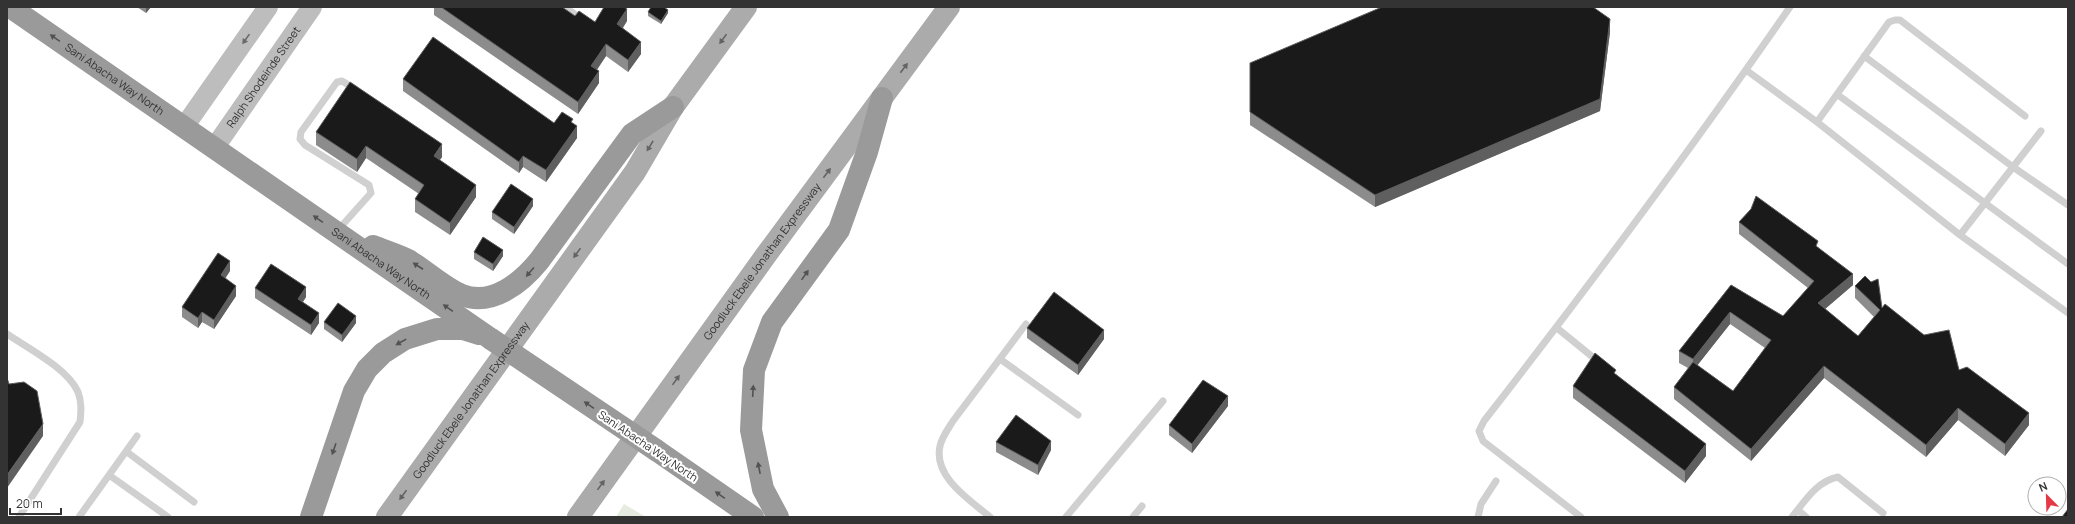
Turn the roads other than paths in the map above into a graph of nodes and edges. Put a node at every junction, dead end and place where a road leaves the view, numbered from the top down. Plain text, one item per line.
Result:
1 (10, 7) edge
2 (268, 7) edge
3 (312, 7) edge
4 (565, 7) edge
5 (746, 7) edge
6 (949, 7) edge
7 (1790, 7) edge
8 (576, 14) edge
9 (1864, 56) junction
10 (1746, 70) junction
11 (362, 94) edge
12 (1838, 95) junction
13 (882, 98) junction
14 (673, 107) junction
15 (2025, 116) dead end
16 (1817, 122) junction
17 (184, 127) junction
18 (2042, 131) dead end
19 (215, 147) junction
20 (2013, 167) junction
21 (1986, 202) junction
22 (2068, 205) edge
23 (337, 232) junction
24 (1960, 235) junction
25 (2068, 264) edge
26 (2068, 313) edge
27 (1026, 324) dead end
28 (1557, 328) junction
29 (7, 334) edge
30 (492, 339) junction
31 (1000, 359) junction
32 (1604, 366) edge
33 (1163, 402) dead end
34 (1078, 415) dead end
35 (137, 436) dead end
36 (127, 452) junction
37 (109, 475) junction
38 (1496, 481) dead end
39 (194, 502) dead end
40 (1142, 506) dead end
41 (1798, 510) junction
42 (1883, 513) dead end
43 (19, 517) edge
44 (79, 517) edge
45 (168, 517) edge
46 (311, 517) edge
47 (387, 517) edge
48 (578, 517) edge
49 (752, 517) edge
50 (778, 517) edge
51 (990, 517) edge
52 (1066, 517) edge
53 (1133, 517) edge
54 (1478, 517) edge
55 (1581, 517) edge
56 (1792, 517) edge
57 (1806, 517) edge

17 -> 1 highway, Sani Abacha Way North
2 -> 17 street
3 - 19 street, Ralph Shodeinde Street
4 - 8 lane
5 -> 14 main road, Goodluck Ebele Jonathan Expressway
13 -> 6 main road, Goodluck Ebele Jonathan Expressway
7 - 10 lane
9 - 12 lane
9 - 15 lane
9 - 20 lane
10 - 16 lane
10 - 28 lane
11 - 23 lane
12 - 16 lane
12 - 21 lane
48 -> 13 main road, Goodluck Ebele Jonathan Expressway
50 -> 13 highway
14 -> 23 highway
14 -> 47 main road, Goodluck Ebele Jonathan Expressway
16 - 24 lane
17 - 19 highway, Sani Abacha Way North
18 - 20 lane
23 -> 19 highway, Sani Abacha Way North
20 - 21 lane
20 - 22 lane
21 - 24 lane
21 - 25 lane
30 -> 23 highway, Sani Abacha Way North
24 - 26 lane
27 - 31 lane
28 - 32 lane
28 - 55 lane
29 - 43 lane
30 -> 46 highway
49 -> 30 highway, Sani Abacha Way North, bridge
31 - 34 lane
31 - 51 lane
33 - 52 lane
35 - 36 lane
36 - 37 lane
36 - 39 lane
37 - 44 lane
37 - 45 lane
38 - 54 lane
40 - 53 lane
41 - 42 lane
41 - 56 lane
41 - 57 lane

